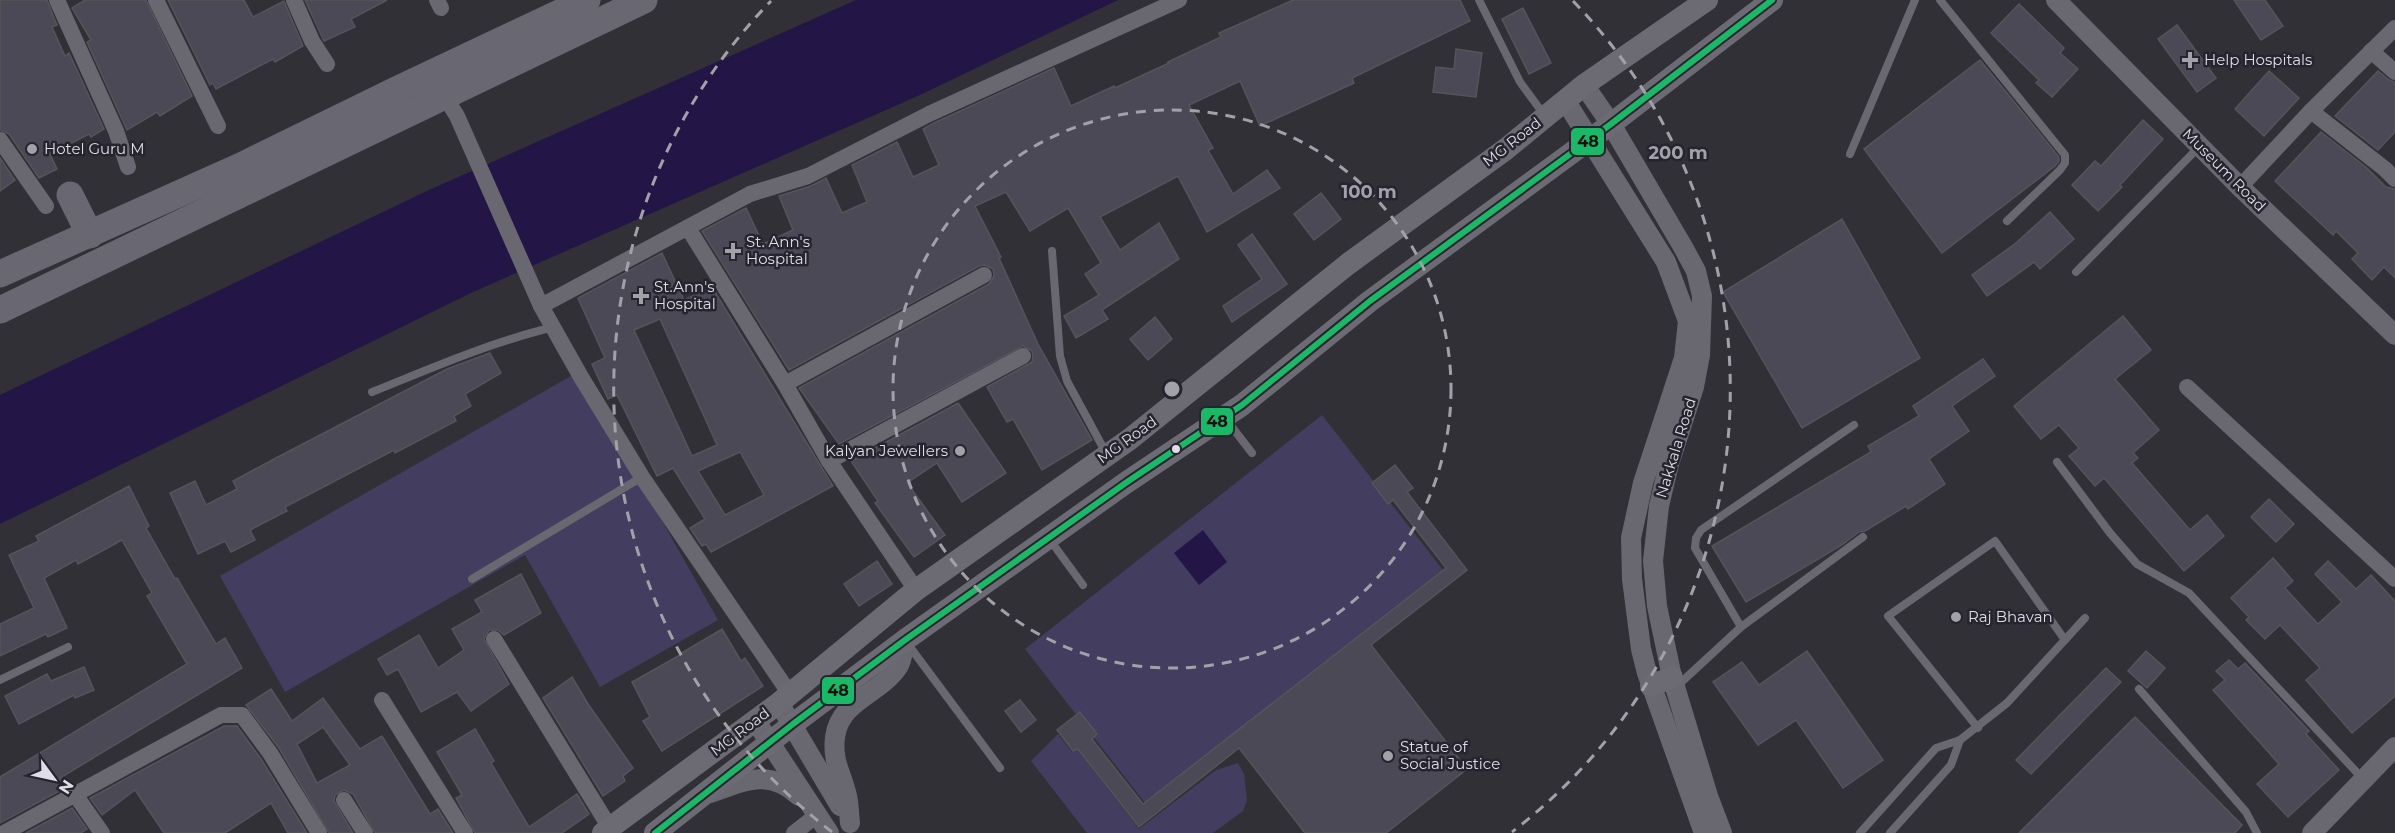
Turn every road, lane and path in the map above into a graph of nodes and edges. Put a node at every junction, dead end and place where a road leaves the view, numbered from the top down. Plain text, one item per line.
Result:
1 (57, 0) edge
2 (156, 0) edge
3 (294, 0) edge
4 (644, 0) edge
5 (1179, 0) edge
6 (1479, 0) edge
7 (1707, 0) edge
8 (1772, 0) edge
9 (1915, 0) edge
10 (1940, 0) edge
11 (2056, 0) edge
12 (576, 14) edge
13 (2395, 28) edge
14 (2371, 51) junction
15 (327, 64) dead end
16 (2395, 72) edge
17 (1584, 85) junction
18 (1565, 100) junction
19 (451, 106) junction
20 (2311, 111) junction
21 (1545, 116) junction
22 (1611, 124) junction
23 (218, 126) dead end
24 (1591, 139) junction
25 (0, 140) edge
26 (2200, 146) junction
27 (1850, 154) dead end
28 (128, 167) dead end
29 (2395, 179) edge
30 (2240, 187) junction
31 (58, 200) joint
32 (2007, 220) dead end
33 (688, 228) junction
34 (90, 235) junction
35 (1052, 251) dead end
36 (2076, 272) dead end
37 (0, 274) edge
38 (984, 275) dead end
39 (538, 300) junction
40 (0, 310) edge
41 (554, 327) junction
42 (2395, 336) edge
43 (1023, 356) dead end
44 (785, 384) junction
45 (2187, 387) dead end
46 (372, 392) dead end
47 (1224, 417) junction
48 (1854, 425) dead end
49 (1252, 453) dead end
50 (1107, 455) junction
51 (829, 461) junction
52 (2057, 462) dead end
53 (642, 477) junction
54 (1863, 537) dead end
55 (1049, 538) junction
56 (472, 579) dead end
57 (2395, 579) edge
58 (1083, 585) dead end
59 (916, 590) junction
60 (2085, 618) dead end
61 (1741, 627) junction
62 (494, 639) dead end
63 (905, 640) junction
64 (2065, 640) junction
65 (68, 647) dead end
66 (0, 680) edge
67 (1666, 684) junction
68 (2139, 689) dead end
69 (784, 699) junction
70 (382, 700) dead end
71 (755, 720) junction
72 (793, 724) junction
73 (1978, 728) junction
74 (1960, 740) junction
75 (770, 743) junction
76 (2395, 747) edge
77 (1000, 768) dead end
78 (2364, 780) junction
79 (74, 793) junction
80 (704, 795) junction
81 (344, 800) dead end
82 (815, 812) junction
83 (854, 828) edge
84 (606, 830) edge
85 (4, 833) edge
86 (102, 833) edge
87 (319, 833) edge
88 (365, 833) edge
89 (465, 833) edge
90 (656, 833) edge
91 (794, 833) edge
92 (829, 833) edge
93 (1704, 833) edge
94 (1722, 833) edge
95 (1860, 833) edge
96 (1890, 833) edge
97 (2257, 833) edge
98 (2312, 833) edge

1 - 28 street
2 - 23 street
3 - 15 street
4 - 12 highway
5 - 33 street
6 - 21 lane
7 - 17 main road, MG Road
8 - 22 main road, MG Road
9 - 27 lane
10 - 32 lane
11 - 26 street, Museum Road
12 - 19 highway
12 - 34 highway
13 - 14 street
14 - 16 street
14 - 20 street
17 - 18 main road, MG Road
17 - 22 street, Nakkala Road
18 - 21 main road, MG Road
18 - 24 street, Nakkala Road
19 - 39 street
19 - 40 highway
20 - 29 street
20 - 30 street
21 - 50 main road, MG Road
22 - 24 main road, MG Road
22 - 67 street, Nakkala Road
24 - 47 main road, MG Road
24 - 67 street, Nakkala Road
25 - 31 street
26 - 30 street, Museum Road
26 - 36 lane
30 - 42 street, Museum Road
31 - 34 highway
33 - 39 street
33 - 44 street
34 - 37 highway
35 - 50 lane
38 - 44 street
39 - 41 street
41 - 46 lane
41 - 53 street
43 - 51 street
44 - 51 street
45 - 57 street
47 - 49 lane
47 - 55 main road, MG Road
48 - 61 lane
50 - 59 main road, MG Road
51 - 59 street
52 - 78 lane
53 - 56 lane
53 - 69 street
54 - 61 lane
55 - 58 lane
55 - 63 main road, MG Road
59 - 69 main road, MG Road
60 - 64 lane
61 - 67 lane
62 - 84 street
63 - 72 main road, MG Road
63 - 77 lane
63 - 83 street
64 - 73 lane
64 - 73 lane
65 - 66 lane
67 - 93 street, Nakkala Road
67 - 94 street, Nakkala Road
68 - 97 lane
69 - 71 main road, MG Road
69 - 72 street
70 - 89 street
71 - 75 street
71 - 84 main road, MG Road
72 - 75 main road, MG Road
72 - 83 street
73 - 74 lane
74 - 95 lane
74 - 96 lane
75 - 80 main road, MG Road
75 - 82 street
76 - 78 street
78 - 98 street
79 - 85 street
79 - 86 street
79 - 87 street
80 - 82 street
80 - 90 main road, MG Road
81 - 88 street
82 - 91 street
82 - 92 street

